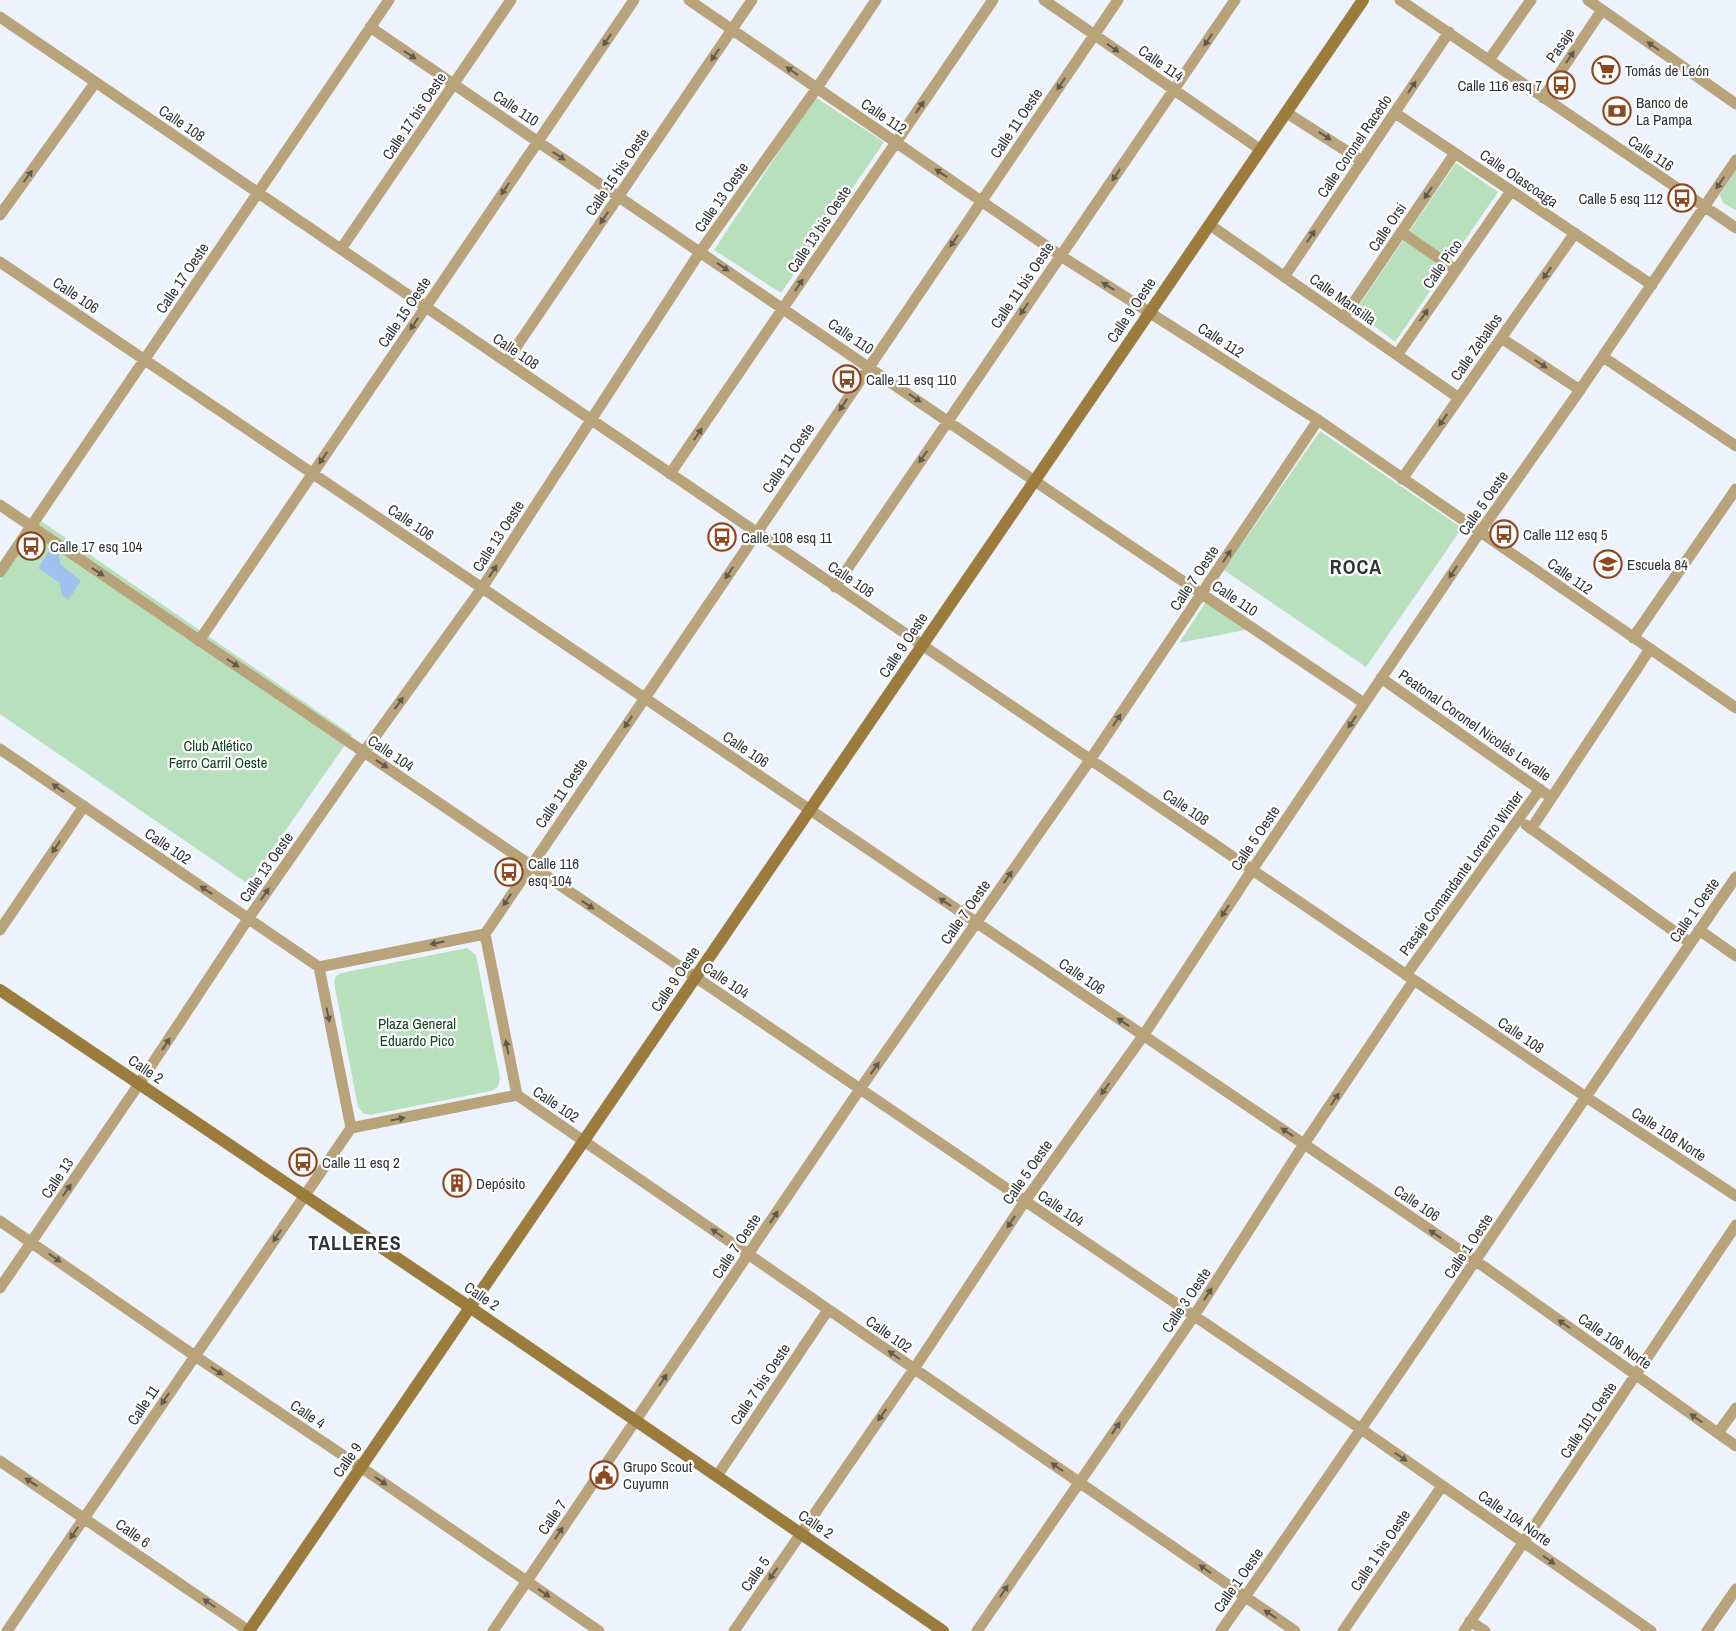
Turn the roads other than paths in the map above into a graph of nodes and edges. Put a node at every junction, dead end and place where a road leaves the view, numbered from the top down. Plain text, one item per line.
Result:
1 (389, 0) edge
2 (511, 0) edge
3 (634, 0) edge
4 (689, 0) edge
5 (752, 0) edge
6 (876, 0) edge
7 (993, 0) edge
8 (1044, 0) edge
9 (1118, 0) edge
10 (1235, 0) edge
11 (1364, 0) edge
12 (1400, 0) edge
13 (1531, 0) edge
14 (1588, 0) edge
15 (1602, 10) junction
16 (0, 17) edge
17 (370, 28) junction
18 (732, 30) junction
19 (1449, 32) junction
20 (1094, 35) junction
21 (1489, 60) junction
22 (96, 82) junction
23 (454, 84) junction
24 (817, 88) junction
25 (1174, 90) junction
26 (1543, 98) junction
27 (1736, 104) edge
28 (1287, 113) junction
29 (1395, 113) junction
30 (538, 142) junction
31 (896, 143) junction
32 (1261, 150) junction
33 (1455, 153) junction
34 (1736, 160) edge
35 (1362, 161) junction
36 (1511, 191) junction
37 (258, 193) junction
38 (618, 196) junction
39 (981, 201) junction
40 (1704, 207) junction
41 (0, 215) edge
42 (1210, 225) junction
43 (1736, 228) edge
44 (1401, 232) junction
45 (1575, 233) junction
46 (341, 250) junction
47 (700, 252) junction
48 (1060, 256) junction
49 (0, 262) edge
50 (1456, 270) junction
51 (1284, 277) junction
52 (1652, 284) junction
53 (426, 307) junction
54 (783, 308) junction
55 (1150, 312) junction
56 (1343, 318) junction
57 (1501, 338) junction
58 (1396, 355) junction
59 (1603, 357) junction
60 (144, 360) junction
61 (506, 362) junction
62 (869, 366) junction
63 (1580, 390) junction
64 (1459, 398) junction
65 (591, 420) junction
66 (948, 420) junction
67 (1318, 420) junction
68 (1736, 446) edge
69 (313, 474) junction
70 (670, 474) junction
71 (1402, 479) junction
72 (1036, 480) junction
73 (1736, 489) edge
74 (0, 506) edge
75 (31, 526) junction
76 (1480, 532) junction
77 (756, 533) junction
78 (0, 572) edge
79 (835, 587) junction
80 (482, 588) junction
81 (1202, 593) junction
82 (1633, 638) junction
83 (199, 641) junction
84 (922, 646) junction
85 (1650, 649) junction
86 (1381, 678) junction
87 (644, 698) junction
88 (1364, 703) junction
89 (1736, 708) edge
90 (0, 749) edge
91 (364, 752) junction
92 (1090, 760) junction
93 (1540, 789) junction
94 (1552, 798) junction
95 (84, 806) junction
96 (809, 810) junction
97 (1518, 819) junction
98 (1531, 828) junction
99 (530, 865) junction
100 (1252, 870) junction
101 (1736, 877) edge
102 (248, 919) junction
103 (976, 923) junction
104 (0, 930) edge
105 (1699, 930) junction
106 (485, 934) junction
107 (1689, 942) junction
108 (1736, 956) edge
109 (319, 967) junction
110 (695, 978) junction
111 (1410, 978) junction
112 (0, 990) edge
113 (1143, 1036) junction
114 (139, 1084) junction
115 (860, 1089) junction
116 (517, 1095) junction
117 (1586, 1097) junction
118 (351, 1128) junction
119 (584, 1141) junction
120 (1304, 1144) junction
121 (304, 1196) junction
122 (1736, 1196) edge
123 (1024, 1201) junction
124 (0, 1221) edge
125 (1736, 1225) edge
126 (31, 1242) junction
127 (749, 1255) junction
128 (1476, 1261) junction
129 (0, 1288) edge
130 (471, 1308) junction
131 (828, 1310) junction
132 (1194, 1316) junction
133 (195, 1356) junction
134 (914, 1369) junction
135 (1636, 1375) junction
136 (1736, 1408) edge
137 (636, 1421) junction
138 (1361, 1430) junction
139 (1718, 1433) junction
140 (1736, 1446) edge
141 (0, 1461) edge
142 (362, 1468) junction
143 (717, 1476) junction
144 (1079, 1482) junction
145 (1442, 1486) junction
146 (84, 1518) junction
147 (801, 1534) junction
148 (1524, 1543) junction
149 (527, 1581) junction
150 (1736, 1589) edge
151 (1245, 1597) junction
152 (1467, 1626) edge
153 (7, 1631) edge
154 (249, 1631) edge
155 (493, 1631) edge
156 (599, 1631) edge
157 (734, 1631) edge
158 (943, 1631) edge
159 (977, 1631) edge
160 (1221, 1631) edge
161 (1295, 1631) edge
162 (1343, 1631) edge
163 (1485, 1631) edge
164 (1651, 1631) edge
165 (1707, 1631) edge

1 - 17 street, Calle 17 Oeste
2 - 23 street, Calle 17 bis Oeste
3 -> 30 street, Calle 15 Oeste
4 - 18 street, Calle 112
5 - 18 street, Calle 15 bis Oeste
6 - 24 street, Calle 13 Oeste
31 -> 7 street, Calle 13 bis Oeste
8 - 20 street, Calle 114
9 - 20 street, Calle 11 Oeste
10 -> 25 street, Calle 11 bis Oeste
11 - 28 main road, Calle 9 Oeste
12 - 19 street, Calle 116
13 - 21 street
14 - 15 street
26 -> 15 street, Pasaje
27 -> 15 street
16 - 22 street, Calle 108
17 -> 23 street, Calle 110
17 - 37 street, Calle 17 Oeste
24 -> 18 street, Calle 112
18 -> 38 street, Calle 15 bis Oeste
19 - 21 street, Calle 116
29 -> 19 street, Calle Coronel Racedo
20 -> 25 street, Calle 114
20 -> 39 street, Calle 11 Oeste
21 - 26 street, Calle 116
22 - 37 street, Calle 108
41 -> 22 street
23 - 30 street, Calle 110
23 - 46 street, Calle 17 bis Oeste
24 - 31 street, Calle 112
24 - 47 street, Calle 13 Oeste
25 - 32 street, Calle 114
25 -> 48 street, Calle 11 bis Oeste
26 - 40 street, Calle 116
28 - 32 main road, Calle 9 Oeste
28 -> 35 street
29 - 33 street, Calle Olascoaga
29 - 35 street, Calle Coronel Racedo
30 -> 38 street, Calle 110
30 -> 53 street, Calle 15 Oeste
39 -> 31 street, Calle 112
54 -> 31 street, Calle 13 bis Oeste
32 - 42 main road, Calle 9 Oeste
33 - 36 street, Calle Olascoaga
33 -> 44 street, Calle Orsi
34 -> 40 street, Calle 5 Oeste
51 -> 35 street, Calle Coronel Racedo
36 - 45 street, Calle Olascoaga
36 - 50 street, Calle Pico
37 - 46 street, Calle 108
37 - 60 street, Calle 17 Oeste
38 - 47 street, Calle 110
38 -> 61 street, Calle 15 bis Oeste
39 - 48 street, Calle 112
39 -> 62 street, Calle 11 Oeste
40 - 43 street, Calle 116
40 - 52 street, Calle 5 Oeste
42 - 51 street, Calle Mansilla
42 - 55 main road, Calle 9 Oeste
44 - 50 street
44 - 56 street, Calle Orsi
45 - 52 street, Calle Olascoaga
45 -> 57 street, Calle Zeballos
46 - 53 street, Calle 108
47 -> 54 street, Calle 110
47 - 65 street, Calle 13 Oeste
55 -> 48 street, Calle 112
48 -> 66 street, Calle 11 bis Oeste
49 - 60 street, Calle 106
58 -> 50 street, Calle Pico
51 - 56 street, Calle Mansilla
52 - 59 street, Calle 5 Oeste
53 - 61 street, Calle 108
53 -> 69 street, Calle 15 Oeste
54 - 62 street, Calle 110
70 -> 54 street, Calle 13 bis Oeste
55 - 67 street, Calle 112
55 - 72 main road, Calle 9 Oeste
56 - 58 street, Calle Mansilla
57 -> 63 street
57 - 64 street, Calle Zeballos
58 - 64 street, Calle Mansilla
59 - 63 street, Calle 5 Oeste
59 - 68 street
60 - 69 street, Calle 106
60 - 75 street, Calle 17 Oeste
61 - 65 street, Calle 108
62 -> 66 street, Calle 110
62 -> 77 street, Calle 11 Oeste
63 - 76 street, Calle 5 Oeste
64 -> 71 street, Calle Zeballos
65 - 70 street, Calle 108
80 -> 65 street, Calle 13 Oeste
66 - 72 street, Calle 110
66 -> 79 street, Calle 11 bis Oeste
67 - 71 street, Calle 112
81 -> 67 street, Calle 7 Oeste
69 - 80 street, Calle 106
69 - 83 street, Calle 15 Oeste
70 - 77 street, Calle 108
71 - 76 street, Calle 112
72 - 81 street, Calle 110
72 - 84 main road, Calle 9 Oeste
73 - 82 street
74 - 75 street, Calle 104
75 - 78 street, Calle 17 Oeste
75 -> 83 street, Calle 104
76 - 82 street, Calle 112
76 -> 86 street, Calle 5 Oeste
77 - 79 street, Calle 108
77 -> 87 street, Calle 11 Oeste
79 - 84 street, Calle 108
80 - 87 street, Calle 106
91 -> 80 street, Calle 13 Oeste
81 - 88 street, Calle 110
92 -> 81 street, Calle 7 Oeste
82 - 85 street, Calle 112
83 -> 91 street, Calle 104
84 - 92 street, Calle 108
84 - 96 main road, Calle 9 Oeste
85 - 89 street, Calle 112
85 - 94 street, Pasaje Comandante Lorenzo Winter
86 - 88 street, Calle 5 Oeste
86 - 93 street, Peatonal Coronel Nicolás Levalle
87 - 96 street, Calle 106
87 -> 99 street, Calle 11 Oeste
88 -> 100 street, Calle 5 Oeste
95 -> 90 street, Calle 102
91 -> 99 street, Calle 104
102 -> 91 street, Calle 13 Oeste
92 - 100 street, Calle 108
103 -> 92 street, Calle 7 Oeste
93 - 94 street, Peatonal Coronel Nicolás Levalle
93 - 97 street, Pasaje Comandante Lorenzo Winter
94 - 98 street, Pasaje Comandante Lorenzo Winter
102 -> 95 street, Calle 102
95 -> 104 street
103 -> 96 street, Calle 106
96 - 110 main road, Calle 9 Oeste
97 - 98 street
97 - 111 street, Pasaje Comandante Lorenzo Winter
98 - 107 street
99 -> 106 street, Calle 11 Oeste
99 -> 110 street, Calle 104
100 - 111 street, Calle 108
100 -> 113 street, Calle 5 Oeste
101 - 105 street, Calle 1 Oeste
102 - 109 street, Calle 102
114 -> 102 street, Calle 13 Oeste
113 -> 103 street, Calle 106
115 -> 103 street, Calle 7 Oeste
105 - 107 street, Calle 1 Oeste
105 - 108 street
106 -> 109 street
116 -> 106 street
107 - 117 street, Calle 1 Oeste
109 -> 118 street
110 - 115 street, Calle 104
110 - 119 main road, Calle 9 Oeste
111 - 117 street, Calle 108
120 -> 111 street, Calle 3 Oeste
112 - 114 main road, Calle 2
120 -> 113 street, Calle 106
113 -> 123 street, Calle 5 Oeste
114 - 121 main road, Calle 2
126 -> 114 street, Calle 13
115 - 123 street, Calle 104
127 -> 115 street, Calle 7 Oeste
118 -> 116 street
116 - 119 street, Calle 102
117 - 122 street, Calle 108 Norte
117 - 128 street, Calle 1 Oeste
118 - 121 street
127 -> 119 street, Calle 102
119 - 130 main road, Calle 9 Oeste
128 -> 120 street, Calle 106
132 -> 120 street, Calle 3 Oeste
121 - 130 main road, Calle 2
121 -> 133 street, Calle 11
123 - 132 street, Calle 104
123 -> 134 street, Calle 5 Oeste
124 - 126 street, Calle 4
125 - 135 street, Calle 101 Oeste
126 - 129 street, Calle 13
126 -> 133 street, Calle 4
127 - 131 street, Calle 102
137 -> 127 street, Calle 7 Oeste
135 -> 128 street, Calle 106 Norte
128 - 138 street, Calle 1 Oeste
130 - 137 main road, Calle 2
130 - 142 main road, Calle 9
134 -> 131 street, Calle 102
131 - 143 street, Calle 7 bis Oeste
132 - 138 street, Calle 104
144 -> 132 street, Calle 3 Oeste
133 -> 142 street, Calle 4
133 -> 146 street, Calle 11
144 -> 134 street, Calle 102
134 -> 147 street, Calle 5 Oeste
139 -> 135 street, Calle 106 Norte
135 - 148 street, Calle 101 Oeste
136 - 139 street
137 - 143 main road, Calle 2
149 -> 137 street, Calle 7
138 -> 145 street, Calle 104 Norte
138 - 151 street, Calle 1 Oeste
139 - 140 street, Calle 106 Norte
146 -> 141 street, Calle 6
142 -> 149 street, Calle 4
142 - 154 main road, Calle 9
143 - 147 main road, Calle 2
151 -> 144 street, Calle 102
159 -> 144 street, Calle 3 Oeste
145 - 148 street, Calle 104 Norte
145 - 162 street, Calle 1 bis Oeste
146 -> 153 street, Calle 11
154 -> 146 street, Calle 6
147 -> 157 street, Calle 5
147 - 158 main road, Calle 2
148 - 152 street, Calle 101 Oeste
148 -> 164 street, Calle 104 Norte
149 - 155 street, Calle 7
149 -> 156 street, Calle 4
150 - 165 street
151 - 160 street, Calle 1 Oeste
161 -> 151 street, Calle 102
152 - 163 street

